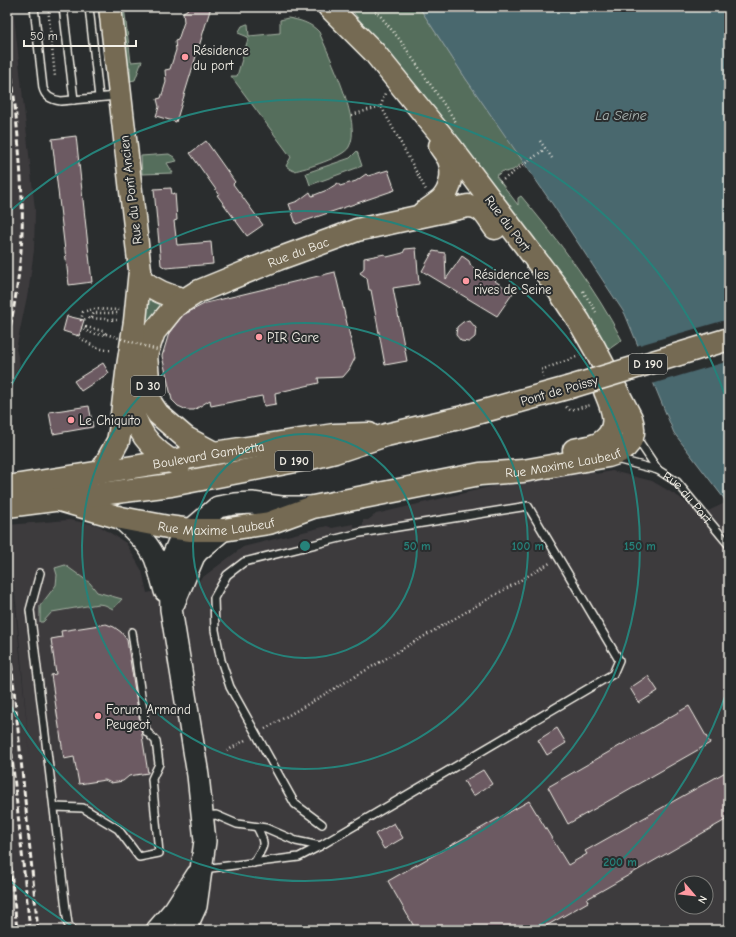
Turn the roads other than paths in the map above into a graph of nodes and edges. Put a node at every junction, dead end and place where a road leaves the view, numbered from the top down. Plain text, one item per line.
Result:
1 (34, 7) edge
2 (63, 7) edge
3 (89, 7) edge
4 (110, 7) edge
5 (329, 7) edge
6 (387, 79) junction
7 (109, 96) junction
8 (74, 100) junction
9 (419, 216) junction
10 (140, 279) junction
11 (183, 300) junction
12 (729, 339) edge
13 (127, 373) junction
14 (633, 433) junction
15 (386, 435) junction
16 (214, 453) junction
17 (608, 456) junction
18 (171, 461) junction
19 (658, 470) junction
20 (101, 472) junction
21 (480, 474) junction
22 (200, 479) junction
23 (7, 487) edge
24 (56, 499) junction
25 (7, 506) edge
26 (313, 507) junction
27 (121, 518) junction
28 (191, 530) junction
29 (223, 530) junction
30 (729, 545) edge
31 (40, 573) dead end
32 (171, 609) junction
33 (132, 632) dead end
34 (54, 807) junction
35 (203, 816) junction
36 (322, 824) dead end
37 (257, 827) junction
38 (320, 846) junction
39 (253, 864) junction
40 (201, 870) junction
41 (72, 930) edge
42 (157, 930) edge
43 (185, 930) edge

1 - 8 lane
2 - 8 lane
3 - 7 lane
4 - 7 main road, Rue du Pont Ancien / D 30
5 - 6 main road, Rue du Port
6 - 9 main road, Rue du Port
6 - 14 main road, Rue du Port
7 - 8 lane
7 - 10 main road, Rue du Pont Ancien / D 30
9 - 11 main road, Rue du Bac
9 - 21 main road, Rue du Bac
10 - 11 main road
10 - 13 main road, Rue du Pont Ancien / D 30
11 - 16 main road, D 30
12 - 15 main road, Pont de Poissy / D 190, bridge
13 - 18 main road, Rue du Pont Ancien / D 30
13 - 20 main road, Rue du Pont Ancien / D 30
14 - 17 main road, Rue Maxime Laubeuf
14 - 19 lane, Rue du Port
15 - 16 main road, Boulevard Gambetta / D 190
15 - 22 main road, Boulevard Gambetta / D 190
16 - 18 main road, Boulevard Gambetta / D 190
17 - 19 lane, Rue du Port
17 - 21 main road, Rue Maxime Laubeuf
18 - 20 main road, Boulevard Gambetta / D 190
18 - 22 main road, Rue du Pont Ancien / D 30
19 - 30 lane, Rue du Port
20 - 23 main road, Boulevard Gambetta / D 190
21 - 26 main road, Rue Maxime Laubeuf
22 - 24 main road, Boulevard Gambetta / D 190
24 - 25 main road, D 190
24 - 27 main road, Rue Maxime Laubeuf
26 - 28 street
26 - 29 main road, Rue Maxime Laubeuf
27 - 28 main road, Rue Maxime Laubeuf
27 - 32 street
28 - 29 main road, Rue Maxime Laubeuf
28 - 32 street
29 - 32 street
31 - 34 lane
32 - 35 street
33 - 34 lane
34 - 41 lane
35 - 37 lane
35 - 40 street
36 - 38 lane
37 - 38 lane
37 - 39 lane
38 - 39 lane
39 - 40 lane
40 - 42 street
40 - 43 street

